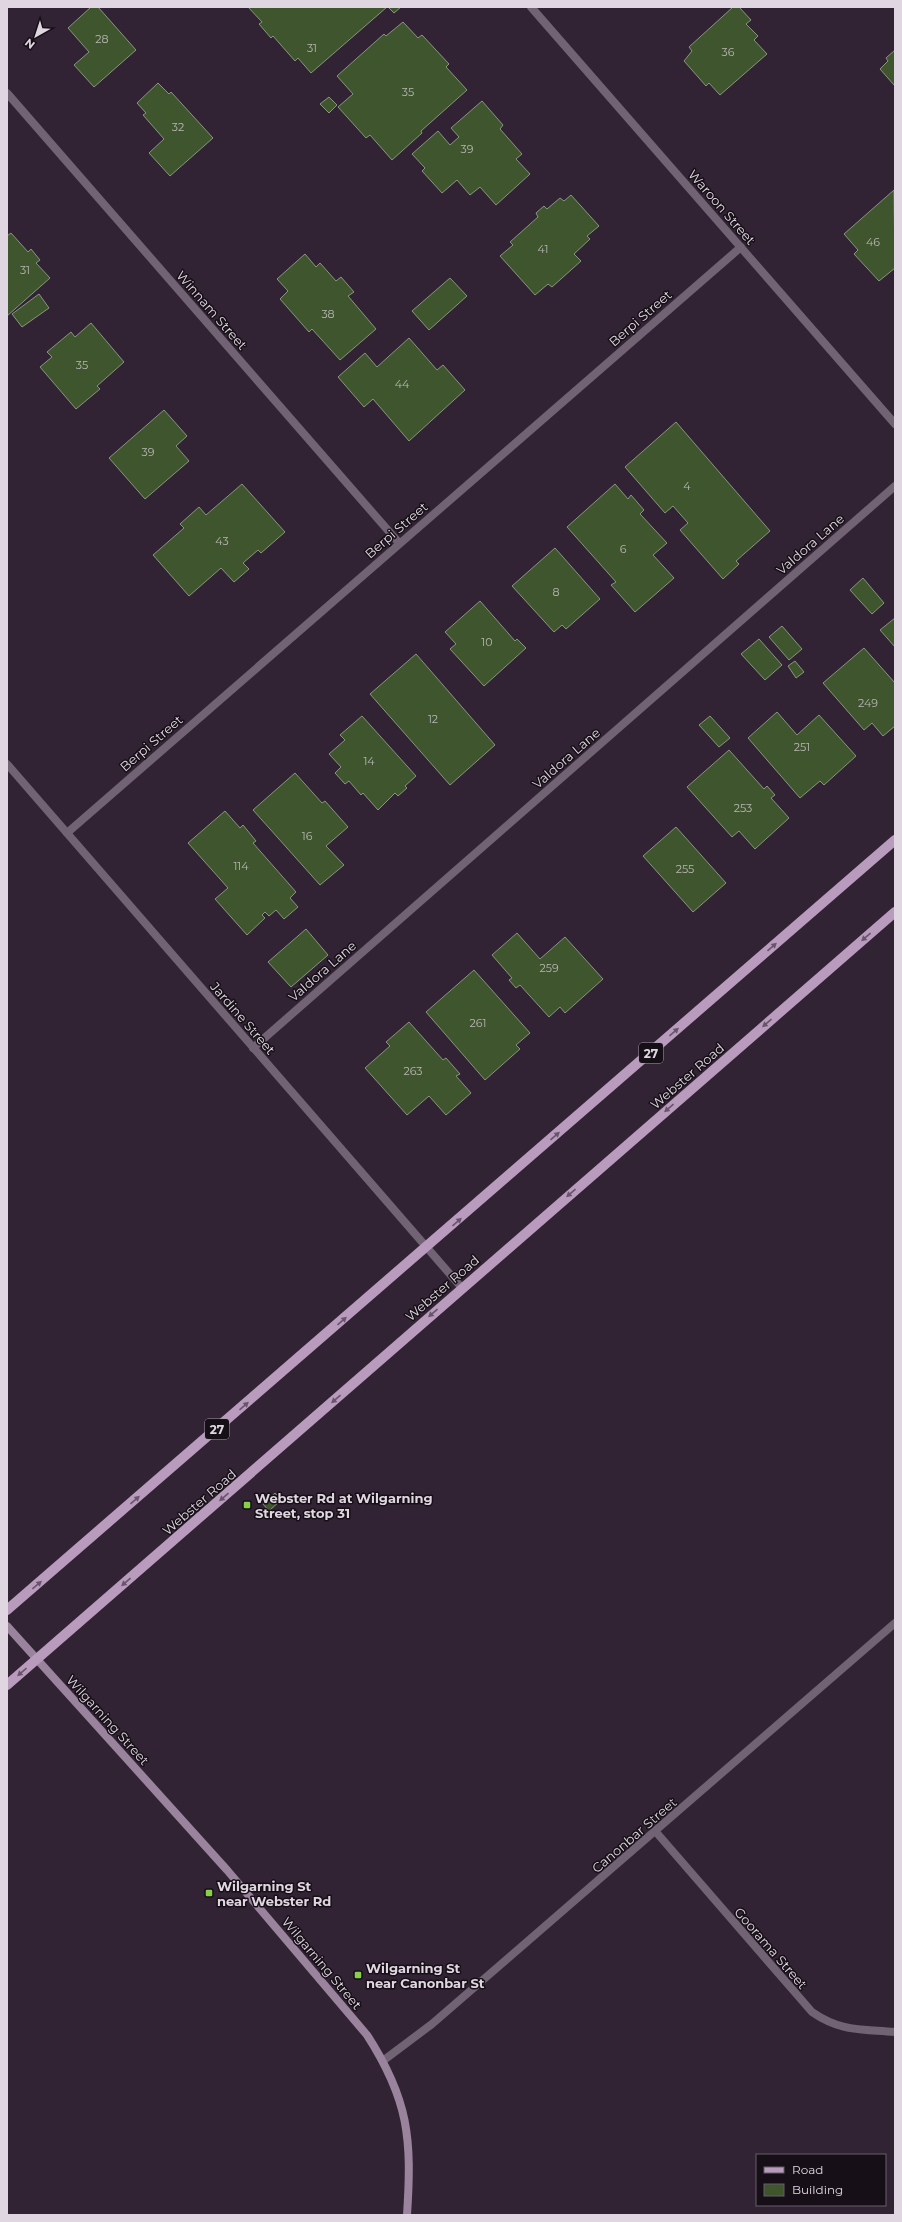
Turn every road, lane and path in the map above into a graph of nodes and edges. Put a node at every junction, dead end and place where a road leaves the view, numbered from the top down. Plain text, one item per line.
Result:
1 (531, 7) edge
2 (7, 93) edge
3 (741, 246) junction
4 (895, 424) edge
5 (895, 486) edge
6 (399, 543) junction
7 (7, 764) edge
8 (67, 833) junction
9 (895, 840) edge
10 (895, 912) edge
11 (253, 1048) junction
12 (427, 1247) junction
13 (462, 1288) junction
14 (7, 1610) edge
15 (895, 1623) edge
16 (7, 1626) edge
17 (37, 1659) junction
18 (7, 1685) edge
19 (656, 1832) junction
20 (895, 2032) edge
21 (384, 2060) junction
22 (407, 2215) edge

1 - 3 street, Waroon Street
2 - 6 street, Winnam Street
3 - 4 street, Waroon Street
3 - 6 street, Berpi Street
5 - 11 street, Valdora Lane
6 - 8 street, Berpi Street
7 - 8 street, Jardine Street
8 - 11 street, Jardine Street
12 -> 9 main road, 27
10 -> 13 main road, Webster Road
11 - 12 street, Jardine Street
12 - 13 street, Jardine Street
14 -> 12 main road, 27
13 -> 17 main road, Webster Road
15 - 19 street, Canonbar Street
16 - 17 street, Wilgarning Street
17 -> 18 main road, Webster Road
17 - 21 street, Wilgarning Street
19 - 20 street, Goorama Street
19 - 21 street, Canonbar Street
21 - 22 street, Wilgarning Street

